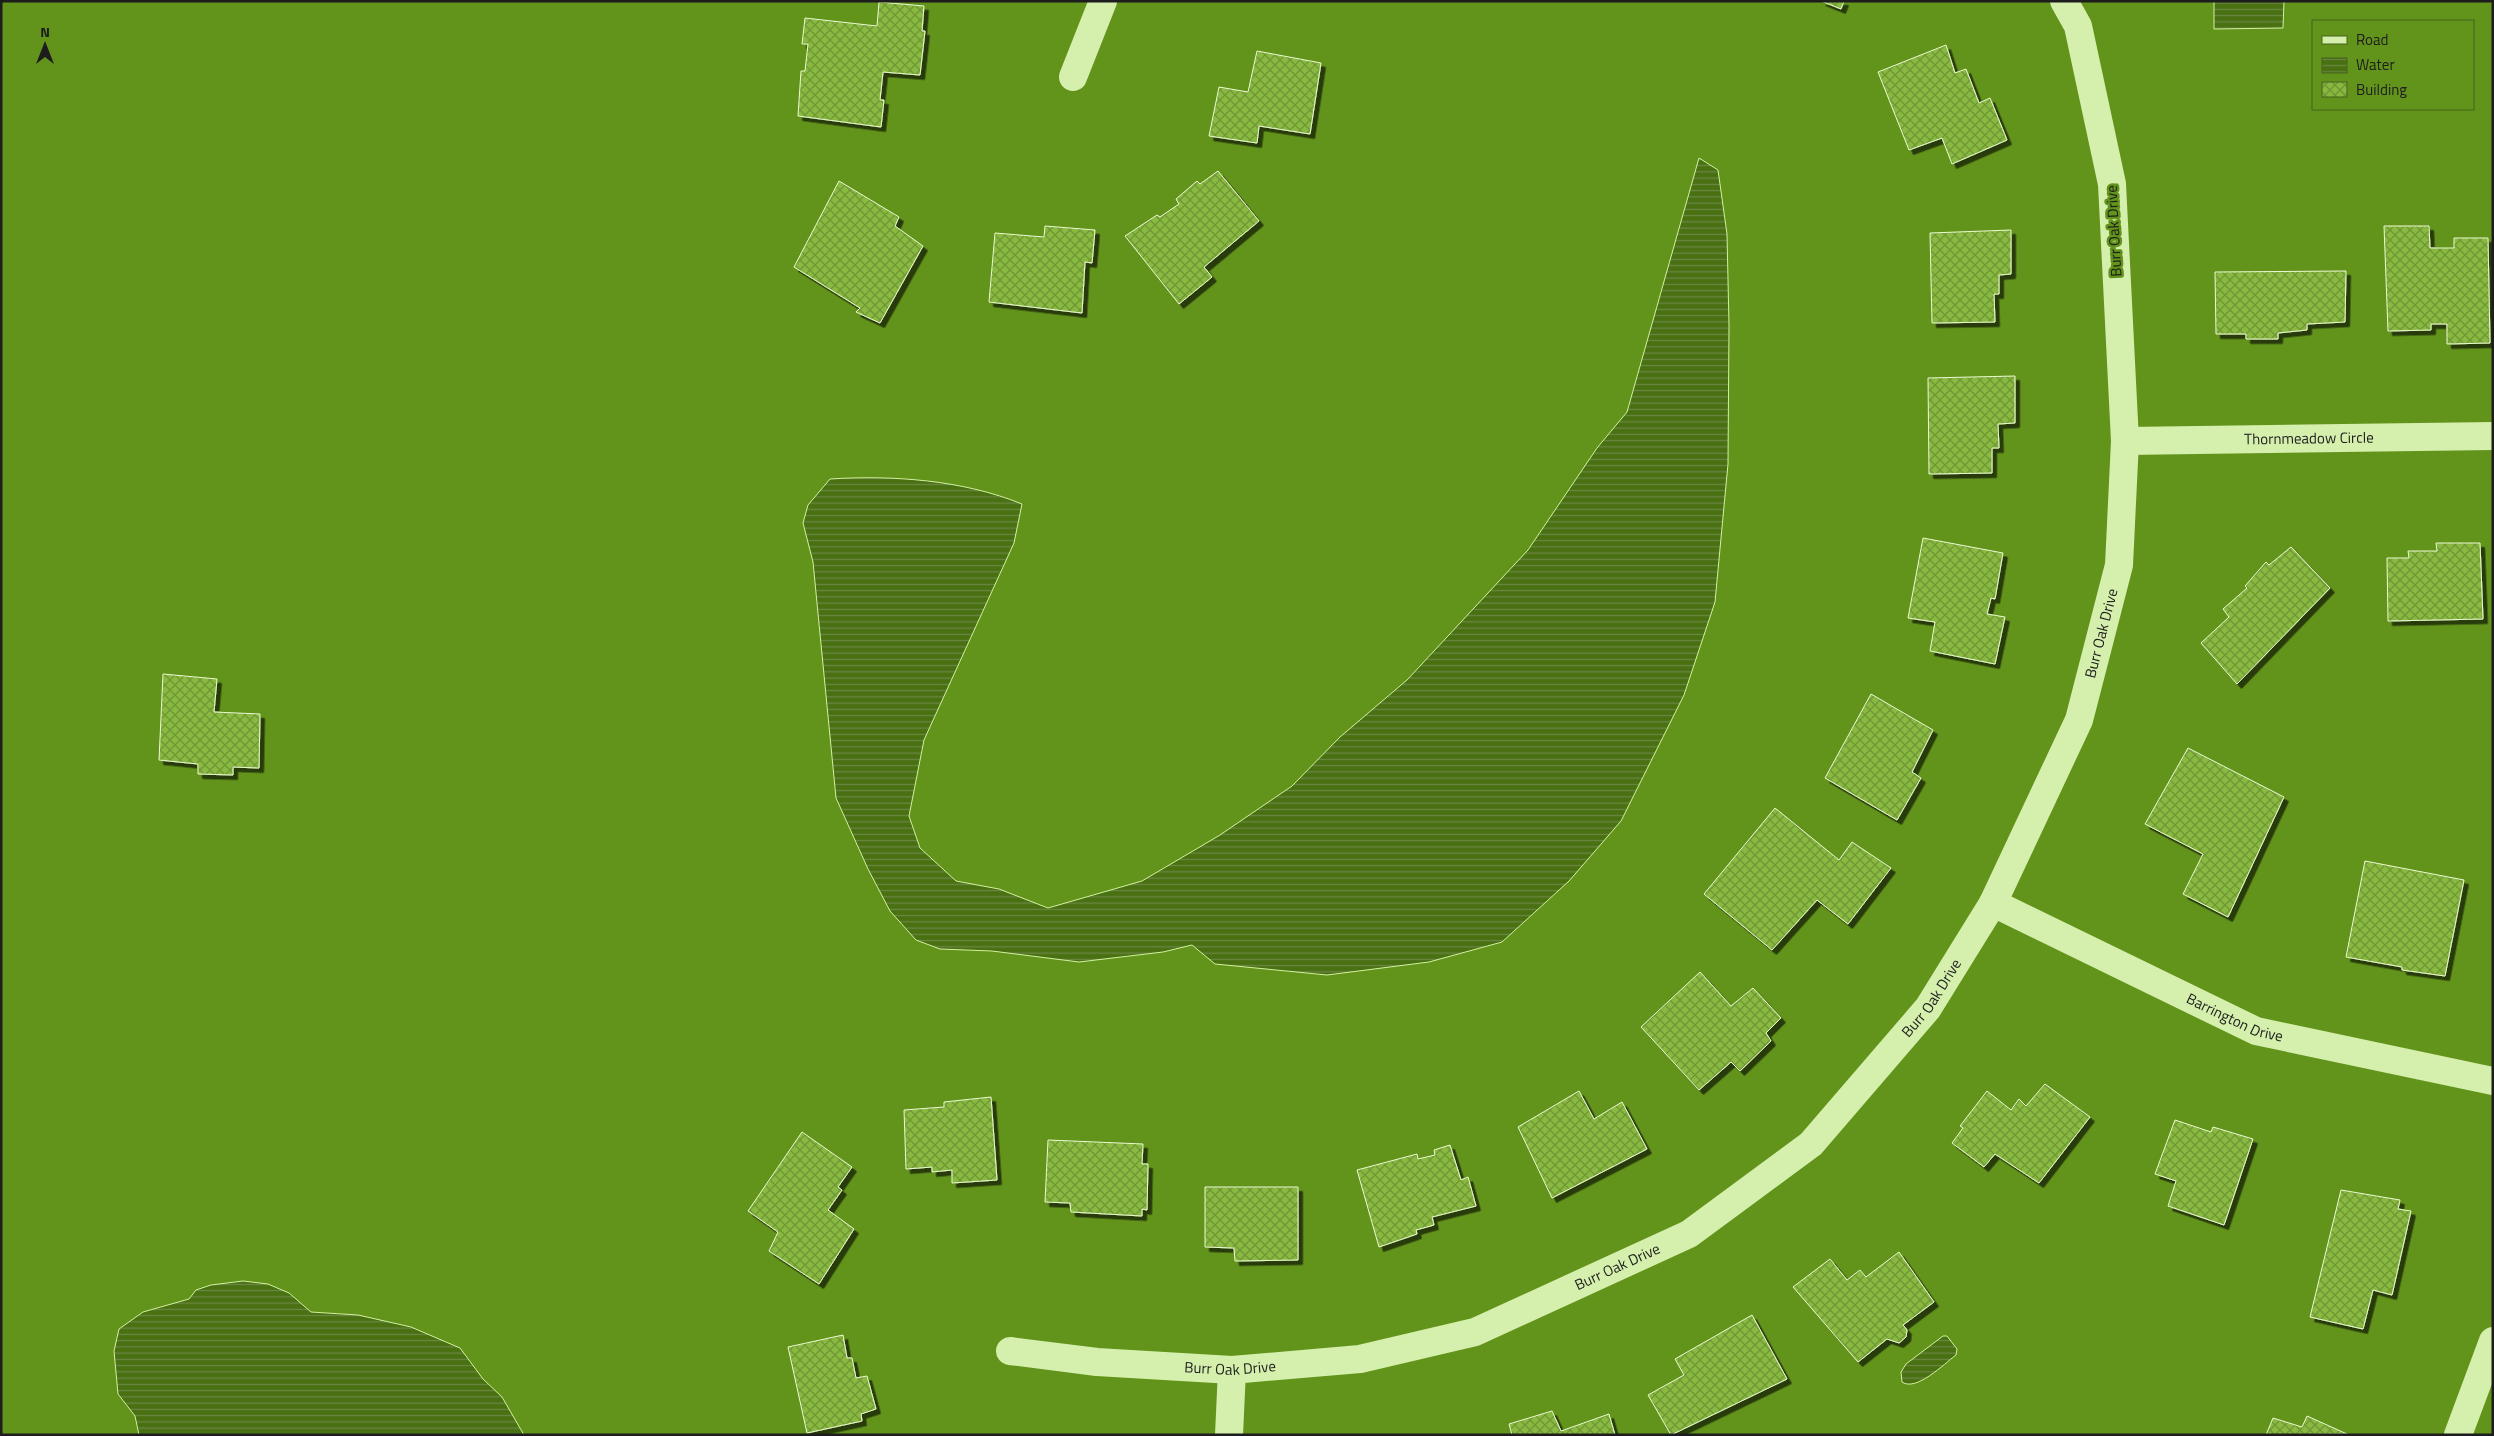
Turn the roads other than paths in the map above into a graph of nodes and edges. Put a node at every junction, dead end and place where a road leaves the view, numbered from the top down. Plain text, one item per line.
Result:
1 (1103, 1) edge
2 (2064, 1) edge
3 (1073, 77) dead end
4 (2493, 436) edge
5 (2125, 441) junction
6 (1994, 903) junction
7 (2493, 1081) edge
8 (2493, 1341) edge
9 (1010, 1351) dead end
10 (1232, 1370) junction
11 (1228, 1435) edge
12 (2458, 1435) edge

1 - 3 street
2 - 5 street, Burr Oak Drive
4 - 5 street, Thornmeadow Circle
5 - 6 street, Burr Oak Drive
6 - 7 street, Barrington Drive
6 - 10 street, Burr Oak Drive
8 - 12 street
9 - 10 street, Burr Oak Drive
10 - 11 street

